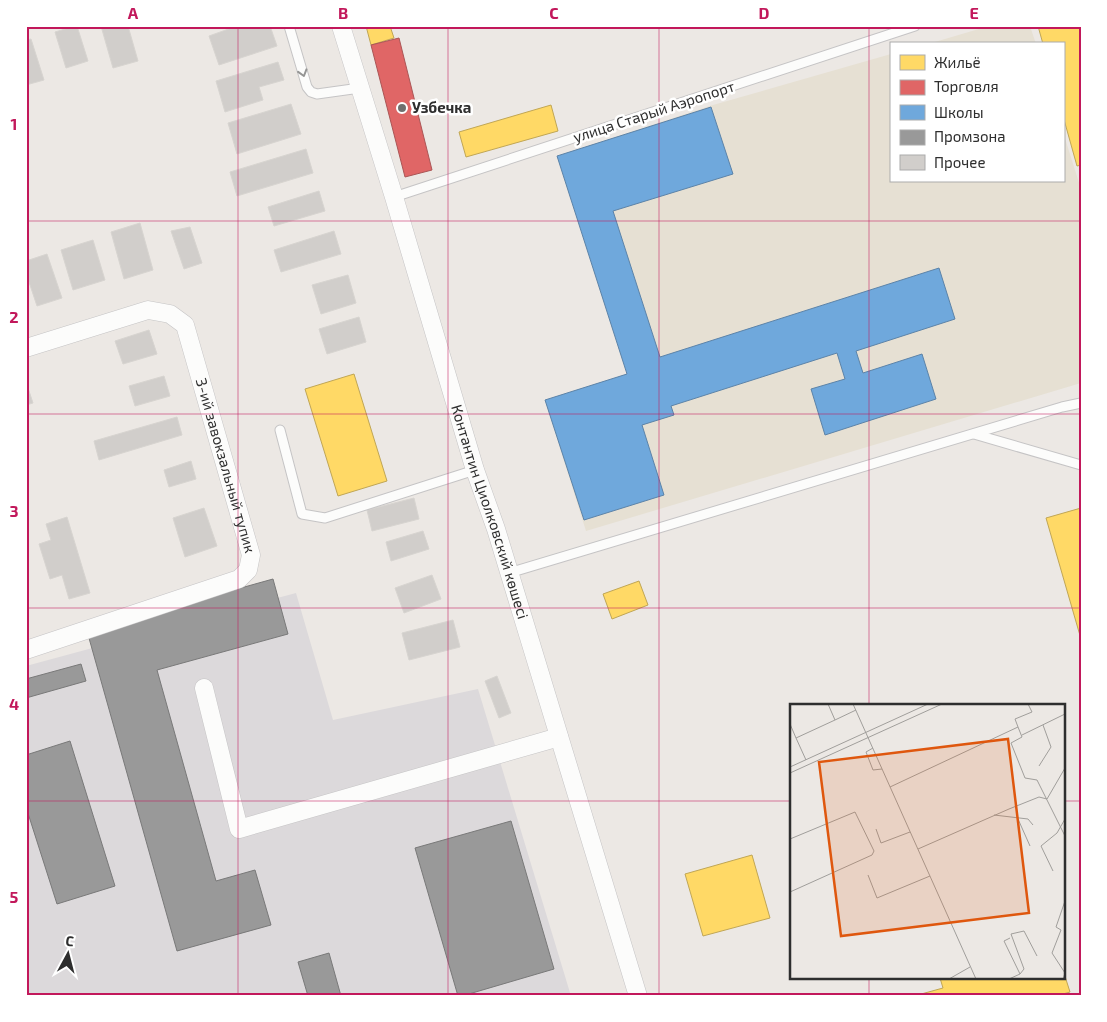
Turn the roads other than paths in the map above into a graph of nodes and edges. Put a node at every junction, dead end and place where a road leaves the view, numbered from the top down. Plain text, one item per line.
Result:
1 (289, 26) edge
2 (341, 26) edge
3 (915, 26) edge
4 (360, 88) junction
5 (394, 197) junction
6 (26, 348) edge
7 (1081, 403) edge
8 (280, 430) dead end
9 (974, 434) junction
10 (1081, 466) edge
11 (475, 470) junction
12 (509, 573) junction
13 (26, 650) edge
14 (204, 688) dead end
15 (559, 737) junction
16 (638, 996) edge

1 -> 4 lane
2 - 4 street, Контантин Циолковский көшесі
3 - 5 lane, улица Старый Аэропорт
4 - 5 street, Контантин Циолковский көшесі
5 - 11 street, Контантин Циолковский көшесі
6 - 13 street, 3-ий завокзальный тупик
7 - 9 lane
8 - 11 lane
9 - 10 lane
9 - 12 lane
11 - 12 street, Контантин Циолковский көшесі
12 - 15 street, Контантин Циолковский көшесі
14 - 15 street
15 - 16 street, Контантин Циолковский көшесі

